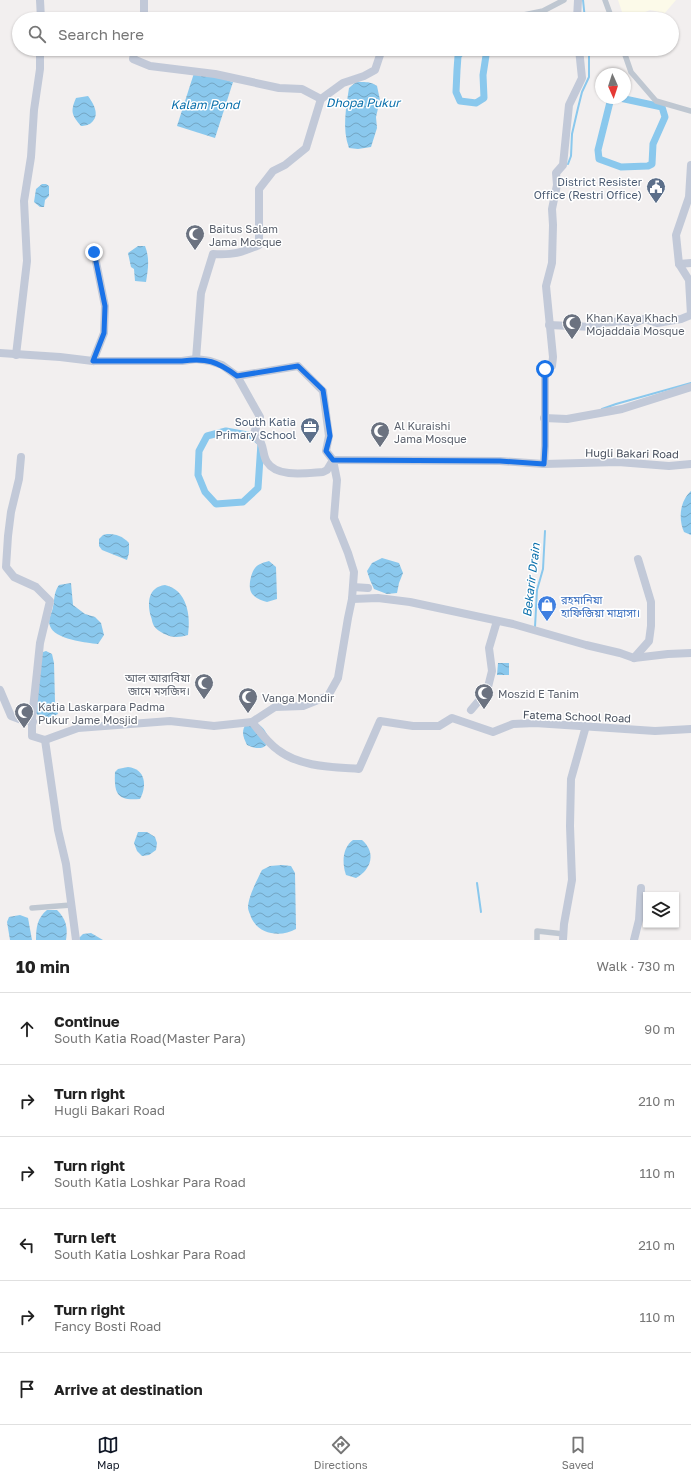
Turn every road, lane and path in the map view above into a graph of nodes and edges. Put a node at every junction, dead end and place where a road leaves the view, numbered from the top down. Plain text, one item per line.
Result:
1 (40, 0) edge
2 (144, 0) edge
3 (564, 0) edge
4 (578, 0) edge
5 (605, 0) edge
6 (41, 12) edge
7 (144, 12) edge
8 (538, 12) edge
9 (577, 12) edge
10 (609, 12) edge
11 (40, 56) edge
12 (133, 56) edge
13 (380, 56) edge
14 (580, 56) edge
15 (625, 56) edge
16 (321, 99) junction
17 (691, 111) edge
18 (691, 165) edge
19 (94, 252) dead end
20 (691, 263) edge
21 (679, 264) junction
22 (549, 325) junction
23 (0, 354) edge
24 (16, 355) junction
25 (196, 359) junction
26 (93, 361) junction
27 (237, 376) junction
28 (691, 387) edge
29 (544, 418) junction
30 (21, 457) dead end
31 (333, 460) junction
32 (544, 464) junction
33 (691, 464) edge
34 (638, 559) dead end
35 (353, 587) junction
36 (368, 588) dead end
37 (352, 599) junction
38 (497, 621) junction
39 (691, 653) edge
40 (634, 658) junction
41 (0, 690) edge
42 (471, 710) dead end
43 (33, 722) junction
44 (252, 722) junction
45 (586, 726) junction
46 (691, 729) edge
47 (45, 740) junction
48 (641, 888) dead end
49 (71, 905) junction
50 (32, 908) dead end
51 (564, 937) edge
52 (76, 940) edge
53 (537, 940) edge
54 (634, 940) edge

1 - 6 street
2 - 7 street
3 - 8 street
4 - 9 street
5 - 10 street
11 - 24 street
12 - 16 street
13 - 16 street
14 - 22 street
15 - 17 street
16 - 25 street
18 - 21 street
19 - 26 street
20 - 21 street
21 - 22 street
22 - 29 street
23 - 24 street
24 - 26 street
25 - 26 street
25 - 27 street
27 - 31 street
27 - 31 street
28 - 29 street
29 - 32 street
30 - 43 street
31 - 32 street, Hugli Bakari Road
31 - 35 street
32 - 33 street, Hugli Bakari Road
34 - 40 street
35 - 36 street
35 - 37 street
37 - 38 street
37 - 44 street
38 - 40 street
38 - 42 street
39 - 40 street
41 - 43 street
43 - 47 street
44 - 45 street, Fatema School Road
44 - 47 street
45 - 46 street, Fatema School Road
45 - 51 street
47 - 49 street
48 - 54 street
49 - 50 street
49 - 52 street
51 - 53 street

